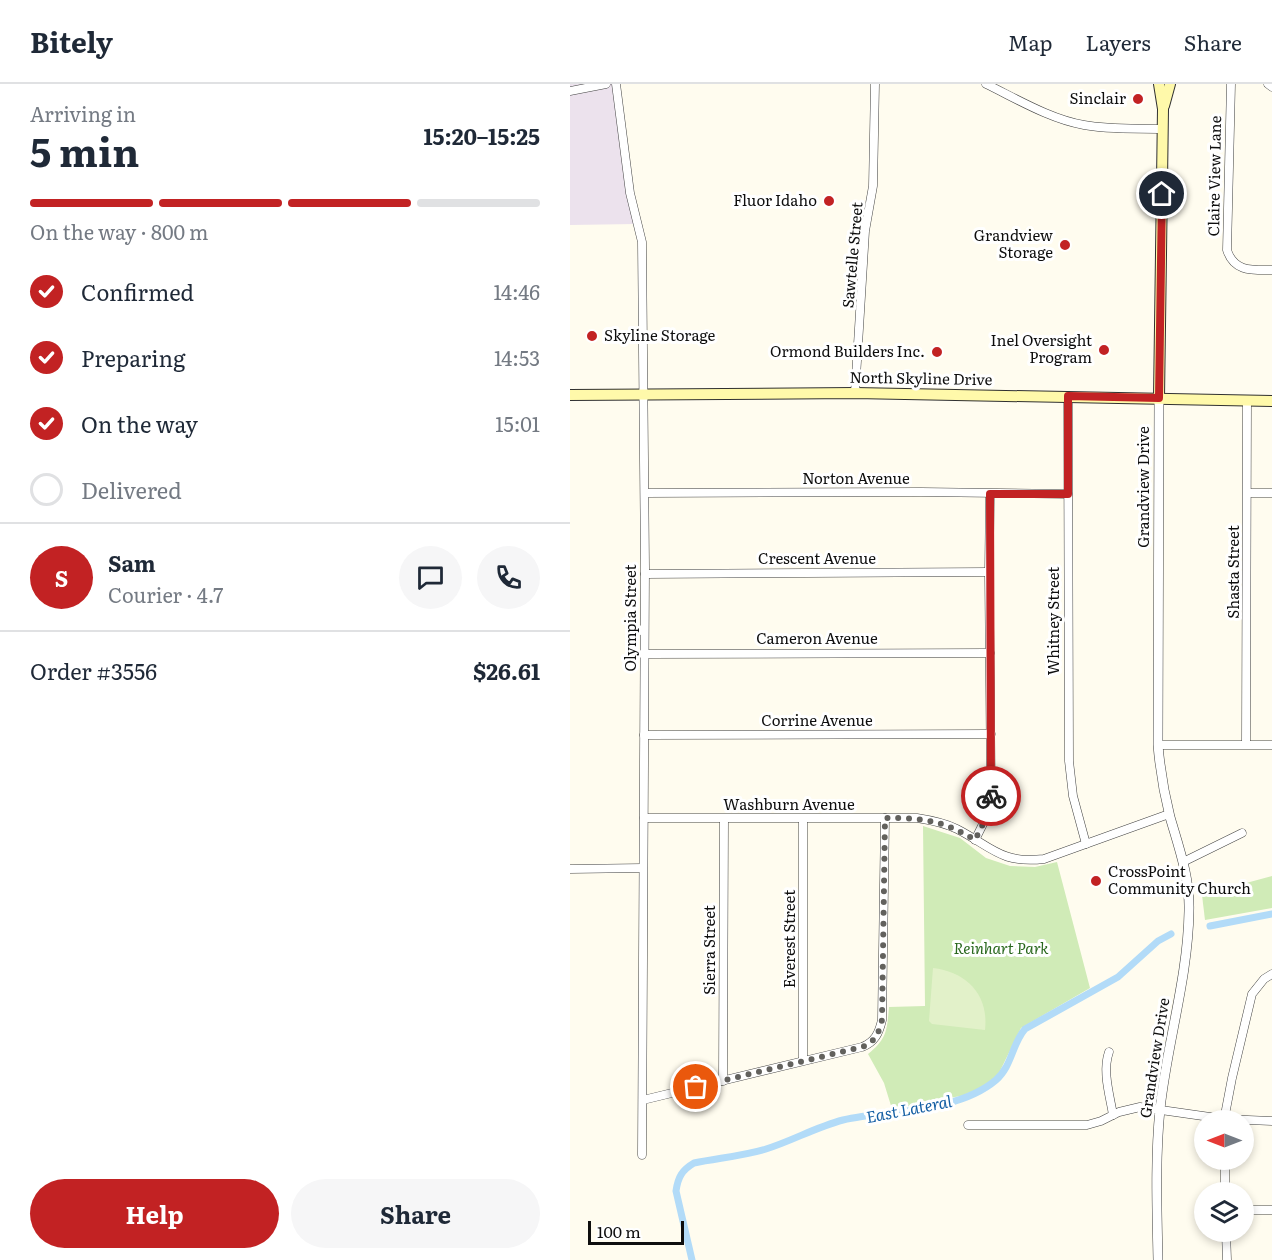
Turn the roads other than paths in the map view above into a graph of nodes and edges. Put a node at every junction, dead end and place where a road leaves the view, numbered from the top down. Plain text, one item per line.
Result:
1 (606, 84) edge
2 (616, 84) edge
3 (875, 84) edge
4 (986, 84) edge
5 (1159, 84) edge
6 (1170, 84) edge
7 (1231, 84) edge
8 (570, 91) edge
9 (1163, 109) junction
10 (1163, 129) junction
11 (1272, 270) edge
12 (855, 393) junction
13 (570, 395) edge
14 (644, 395) junction
15 (1068, 396) junction
16 (1159, 398) junction
17 (1247, 400) junction
18 (1272, 401) edge
19 (1248, 493) junction
20 (1272, 493) edge
21 (645, 494) junction
22 (990, 494) junction
23 (1068, 494) junction
24 (989, 572) junction
25 (645, 574) junction
26 (990, 653) junction
27 (644, 654) junction
28 (991, 734) junction
29 (644, 735) junction
30 (1246, 744) junction
31 (1158, 745) junction
32 (1272, 745) edge
33 (1169, 814) junction
34 (644, 818) junction
35 (885, 818) junction
36 (724, 819) junction
37 (803, 819) junction
38 (1242, 833) dead end
39 (975, 840) junction
40 (1086, 844) junction
41 (1183, 862) junction
42 (643, 868) junction
43 (570, 869) edge
44 (1272, 974) edge
45 (1109, 1052) dead end
46 (803, 1060) junction
47 (723, 1081) junction
48 (643, 1100) junction
49 (1160, 1109) junction
50 (1226, 1110) edge
51 (1113, 1115) junction
52 (1194, 1115) edge
53 (1254, 1121) edge
54 (1272, 1121) edge
55 (968, 1125) dead end
56 (642, 1155) dead end
57 (1254, 1210) edge
58 (1272, 1210) edge
59 (1226, 1242) edge
60 (1158, 1260) edge
61 (1227, 1260) edge

1 - 8 street
2 - 14 street, Olympia Street
3 - 12 street, Sawtelle Street
4 - 10 street
5 - 9 main road, Grandview Drive
6 - 9 main road, Grandview Drive
7 - 11 street, Claire View Lane
9 - 10 main road, Grandview Drive
10 - 16 main road, Grandview Drive
12 - 14 main road, North Skyline Drive
12 - 15 main road, North Skyline Drive
13 - 14 main road, North Skyline Drive
14 - 21 street, Olympia Street
15 - 16 main road, North Skyline Drive
15 - 23 street, Whitney Street
16 - 17 main road, North Skyline Drive
16 - 31 street, Grandview Drive
17 - 18 main road, North Skyline Drive
17 - 19 street, Shasta Street
19 - 20 street
19 - 30 street, Shasta Street
21 - 22 street, Norton Avenue
21 - 25 street, Olympia Street
22 - 23 street, Norton Avenue
22 - 24 street
23 - 40 street, Whitney Street
24 - 25 street, Crescent Avenue
24 - 26 street
25 - 27 street, Olympia Street
26 - 27 street, Cameron Avenue
26 - 28 street
27 - 29 street, Olympia Street
28 - 29 street, Corrine Avenue
28 - 39 street
29 - 34 street, Olympia Street
30 - 31 street
30 - 32 street
31 - 33 street, Grandview Drive
33 - 40 street, Washburn Avenue
33 - 41 street, Grandview Drive
34 - 36 street, Washburn Avenue
34 - 42 street, Olympia Street
35 - 37 street, Washburn Avenue
35 - 39 street, Washburn Avenue
35 - 46 street
36 - 37 street, Washburn Avenue
36 - 47 street, Sierra Street
37 - 46 street, Everest Street
38 - 41 street
39 - 40 street, Washburn Avenue
41 - 49 street, Grandview Drive
42 - 43 street
42 - 48 street, Olympia Street
44 - 50 street
45 - 51 street
46 - 47 street
47 - 48 street
48 - 56 street, Olympia Street
49 - 51 street
49 - 52 street
49 - 60 street, Grandview Drive
51 - 55 street
53 - 54 street
57 - 58 street
59 - 61 street

